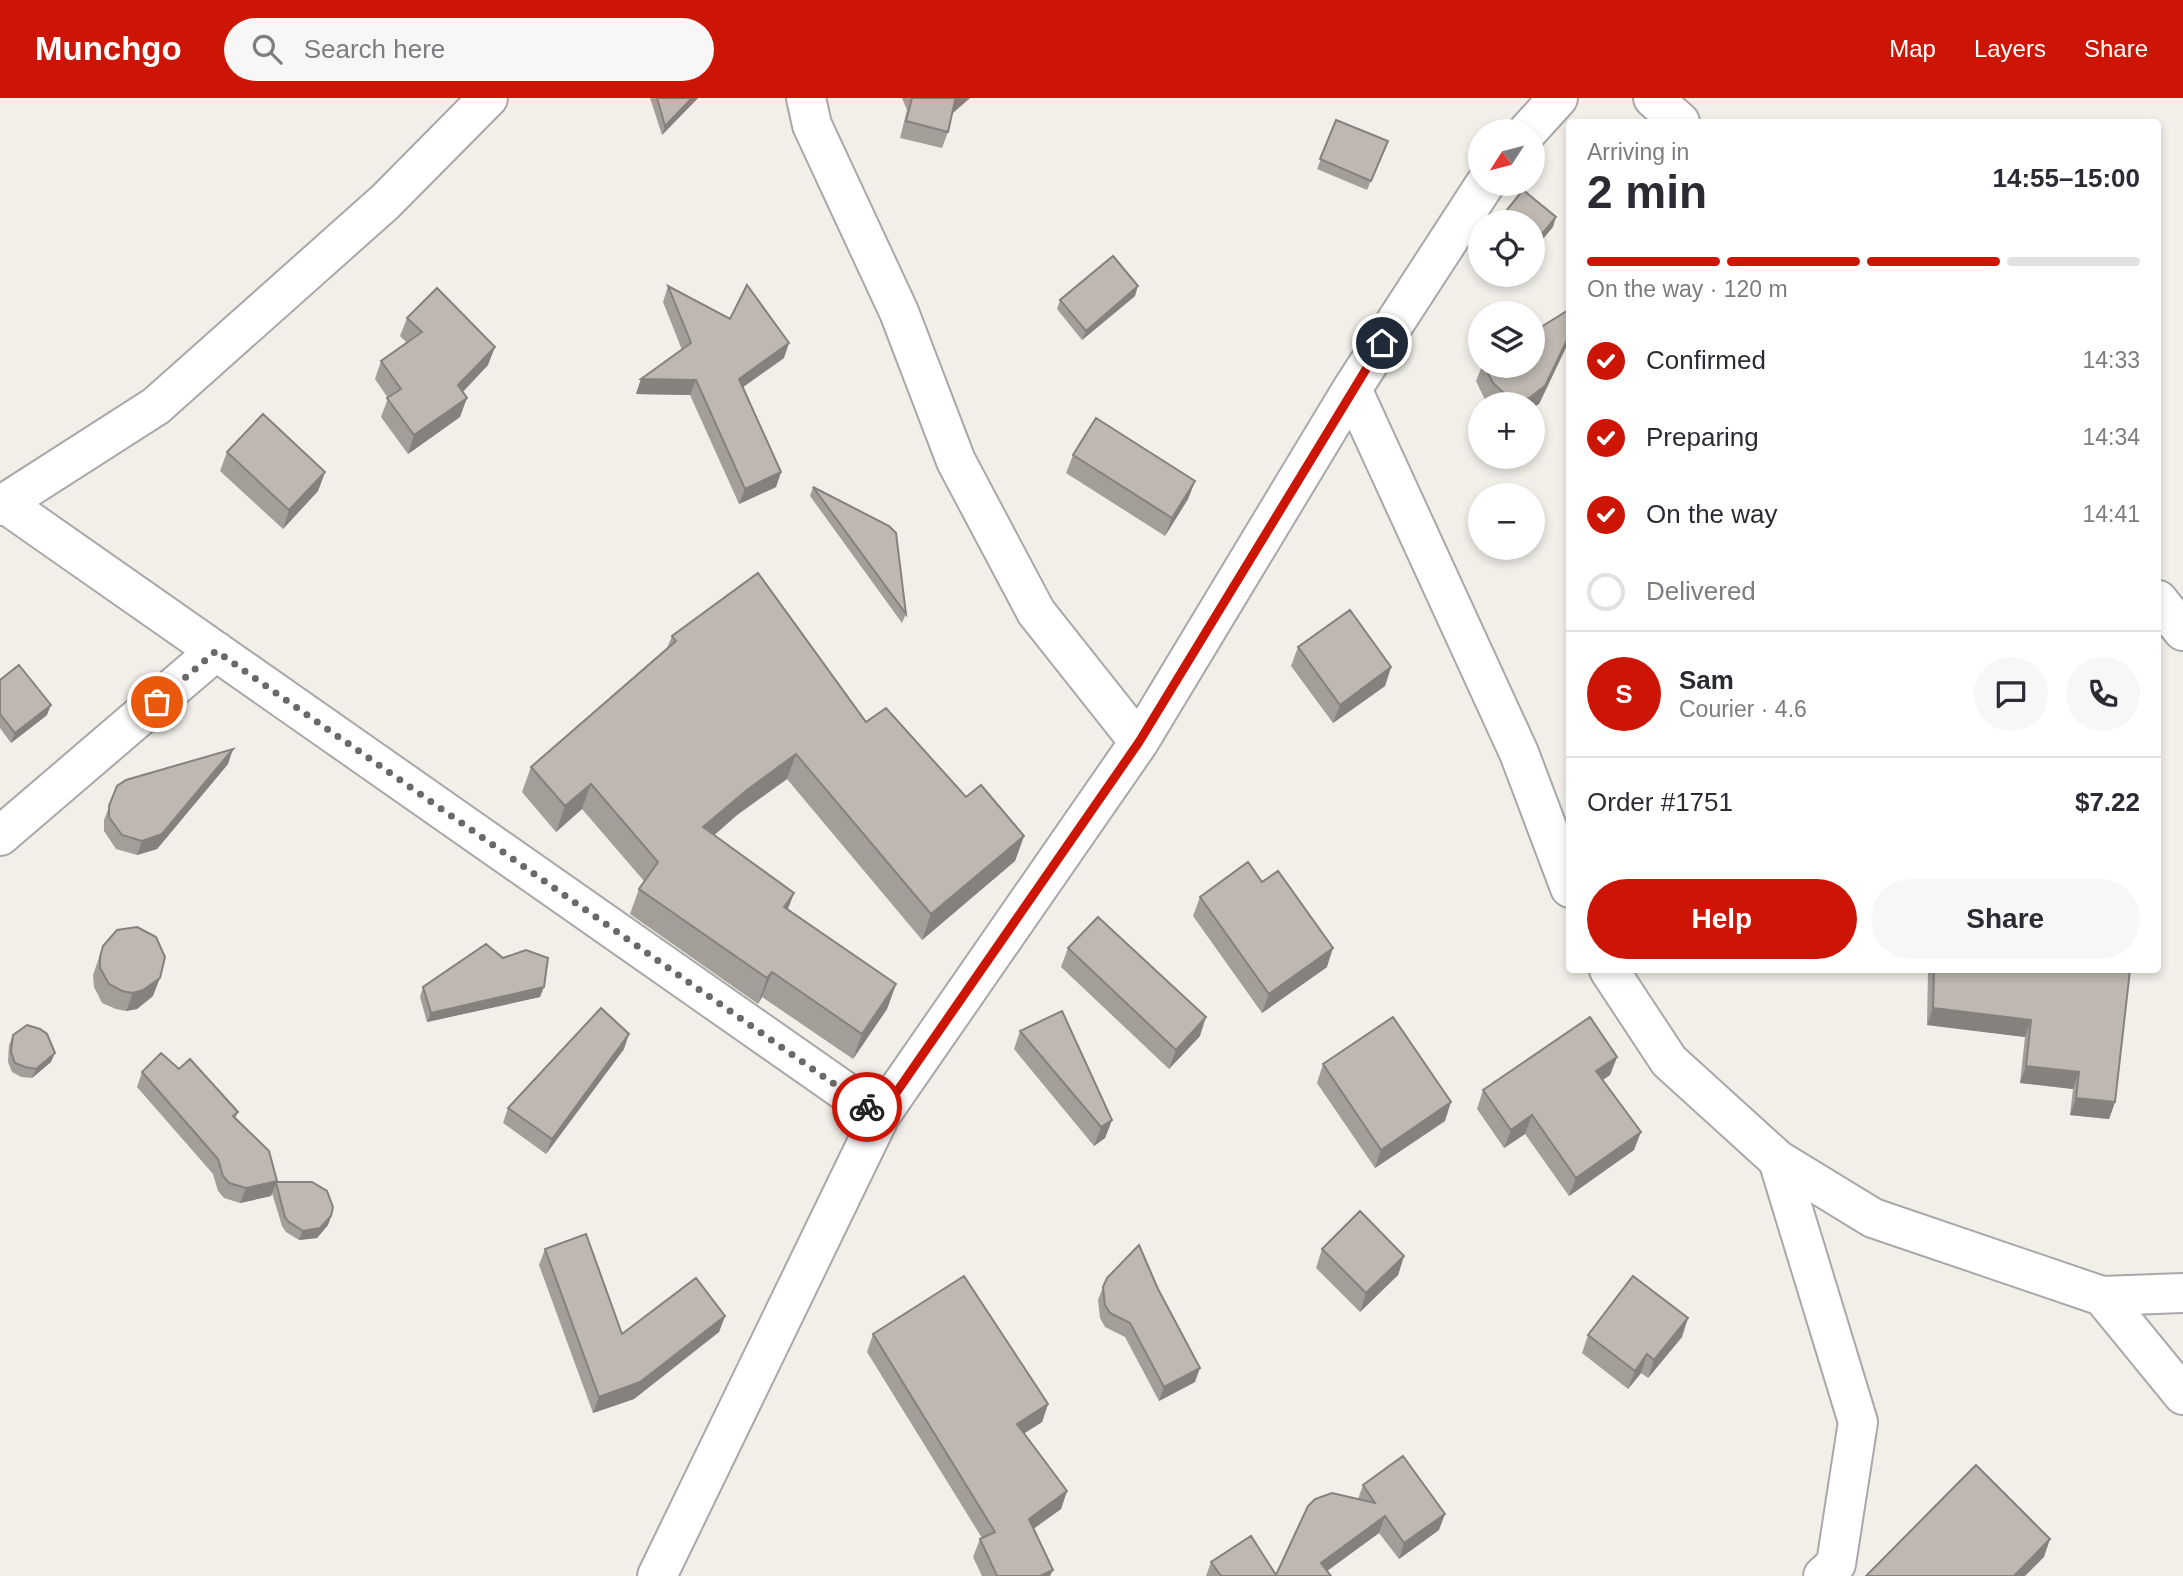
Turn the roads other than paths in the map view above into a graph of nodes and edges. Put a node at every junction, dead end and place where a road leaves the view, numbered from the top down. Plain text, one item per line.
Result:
1 (488, 98) edge
2 (806, 98) edge
3 (1558, 98) edge
4 (1653, 98) edge
5 (1539, 119) edge
6 (1677, 119) edge
7 (1477, 196) edge
8 (1352, 388) junction
9 (2, 504) edge
10 (2161, 604) edge
11 (2183, 631) edge
12 (216, 651) junction
13 (1139, 742) junction
14 (0, 836) edge
15 (1566, 877) edge
16 (1611, 973) edge
17 (880, 1116) junction
18 (1778, 1160) junction
19 (2183, 1293) edge
20 (2102, 1296) junction
21 (2183, 1395) edge
22 (657, 1576) edge
23 (1823, 1576) edge

1 - 9 street
2 - 13 street
3 - 5 street
4 - 6 street
7 - 8 street
8 - 13 street
8 - 15 street
9 - 12 street
10 - 11 street
12 - 14 street
12 - 17 street
13 - 17 street
16 - 18 street
17 - 22 street
18 - 20 street
18 - 23 street
19 - 20 street
20 - 21 street

